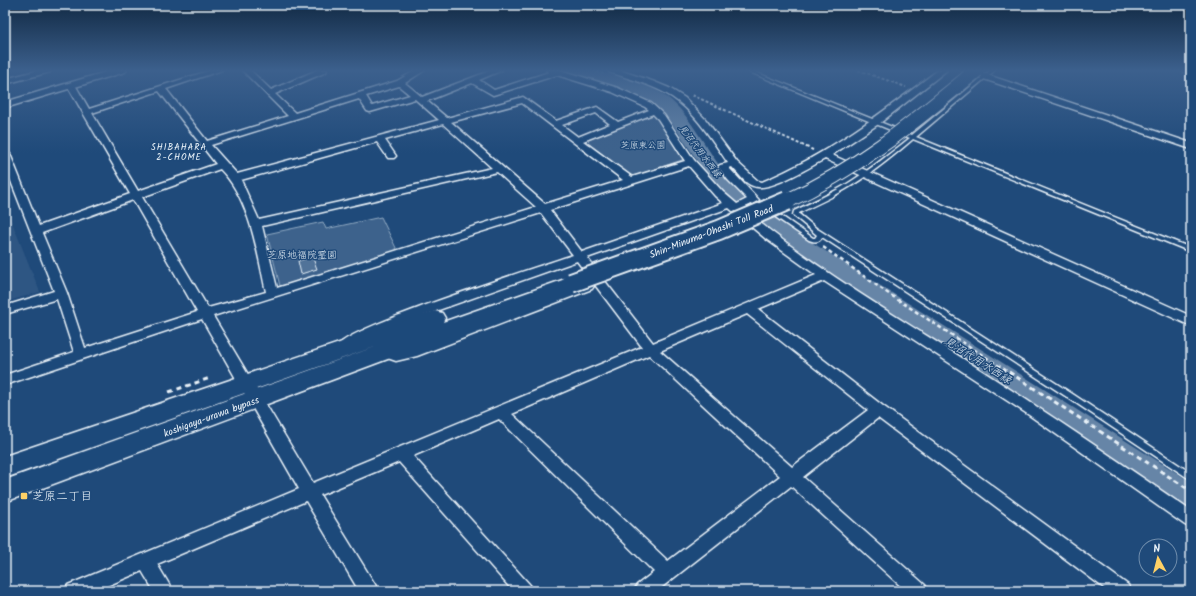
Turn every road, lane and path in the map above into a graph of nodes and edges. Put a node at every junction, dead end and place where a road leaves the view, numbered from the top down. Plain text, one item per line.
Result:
1 (29, 98) edge
2 (79, 98) edge
3 (131, 98) edge
4 (170, 98) edge
5 (275, 98) edge
6 (352, 98) edge
7 (363, 98) edge
8 (419, 98) joint
9 (633, 98) edge
10 (678, 98) edge
11 (698, 98) edge
12 (815, 98) edge
13 (906, 98) edge
14 (923, 98) edge
15 (947, 98) edge
16 (955, 98) edge
17 (1052, 98) edge
18 (5, 105) edge
19 (654, 110) junction
20 (87, 112) junction
21 (293, 116) junction
22 (446, 121) junction
23 (875, 122) junction
24 (555, 124) junction
25 (617, 125) junction
26 (914, 137) junction
27 (380, 139) junction
28 (577, 140) junction
29 (206, 144) junction
30 (1191, 146) edge
31 (824, 155) junction
32 (391, 156) dead end
33 (6, 161) edge
34 (691, 162) junction
35 (734, 164) junction
36 (222, 165) junction
37 (499, 169) junction
38 (866, 173) junction
39 (235, 178) junction
40 (631, 181) junction
41 (137, 196) junction
42 (733, 206) junction
43 (543, 208) junction
44 (752, 223) junction
45 (256, 224) junction
46 (36, 231) junction
47 (817, 231) junction
48 (811, 239) junction
49 (1191, 250) edge
50 (579, 257) junction
51 (825, 276) junction
52 (567, 278) junction
53 (599, 282) junction
54 (61, 293) junction
55 (272, 294) junction
56 (748, 308) junction
57 (5, 310) edge
58 (204, 314) junction
59 (1191, 321) edge
60 (413, 332) junction
61 (650, 349) junction
62 (336, 351) junction
63 (383, 351) junction
64 (81, 355) junction
65 (5, 380) edge
66 (251, 391) junction
67 (878, 410) junction
68 (500, 412) junction
69 (401, 453) junction
70 (5, 467) edge
71 (792, 476) junction
72 (1191, 477) edge
73 (5, 491) edge
74 (1191, 491) edge
75 (310, 492) junction
76 (1191, 520) edge
77 (146, 561) junction
78 (667, 572) junction
79 (74, 591) edge
80 (164, 591) edge
81 (370, 591) edge
82 (524, 591) edge
83 (643, 591) edge
84 (919, 591) edge
85 (1122, 591) edge

1 - 18 street
2 - 20 street
3 - 20 street
4 - 29 street
5 - 21 street
6 - 21 street
7 - 8 street
8 - 22 street
9 - 19 street
10 - 35 street
11 - 31 path
12 - 23 lane
13 - 23 street
14 - 52 highway, Shin-Minuma-Ohashi Toll Road
15 - 52 highway, Shin-Minuma-Ohashi Toll Road, bridge
16 - 26 lane
17 - 30 street
19 - 25 street
19 - 34 street
20 - 41 street
21 - 29 street
22 - 24 street
22 - 27 street
22 - 37 street
23 - 26 lane
23 - 31 street
24 - 25 street
24 - 28 street
25 - 28 street
26 - 38 lane
26 - 49 lane
27 - 32 street
27 - 39 street
28 - 40 street
29 - 36 street
31 - 35 street
31 - 38 street
33 - 46 street
34 - 40 street
34 - 42 street
35 - 42 street
36 - 39 street
36 - 41 street
37 - 43 street
37 - 45 street
38 - 47 lane
38 - 59 street
39 - 45 street
40 - 43 street
41 - 46 street
41 - 58 street
42 - 44 street
42 - 50 street
43 - 50 street
43 - 55 street
44 - 48 lane
44 - 51 street
44 - 53 street
45 - 55 street
46 - 54 street
47 - 48 lane
47 - 72 lane
48 - 74 path
50 - 53 street
50 - 62 street
51 - 56 street
51 - 76 street
52 - 60 highway, Shin-Minuma-Ohashi Toll Road
53 - 61 street
53 - 63 street
54 - 57 street
54 - 64 street
55 - 58 street
56 - 61 street
56 - 67 street
58 - 64 street
58 - 66 street
60 - 62 highway, koshigaya-urawa bypass
60 - 63 highway, koshigaya-urawa bypass
61 - 68 street
61 - 71 street
62 - 66 highway, koshigaya-urawa bypass
63 - 66 highway, koshigaya-urawa bypass
64 - 65 street
66 - 70 highway, koshigaya-urawa bypass
66 - 73 highway, koshigaya-urawa bypass
66 - 75 street
67 - 71 street
67 - 85 street
68 - 69 street
68 - 78 street
69 - 75 street
69 - 82 street
71 - 78 street
71 - 84 street
75 - 77 street
75 - 81 street
77 - 79 street
77 - 80 street
78 - 83 street

